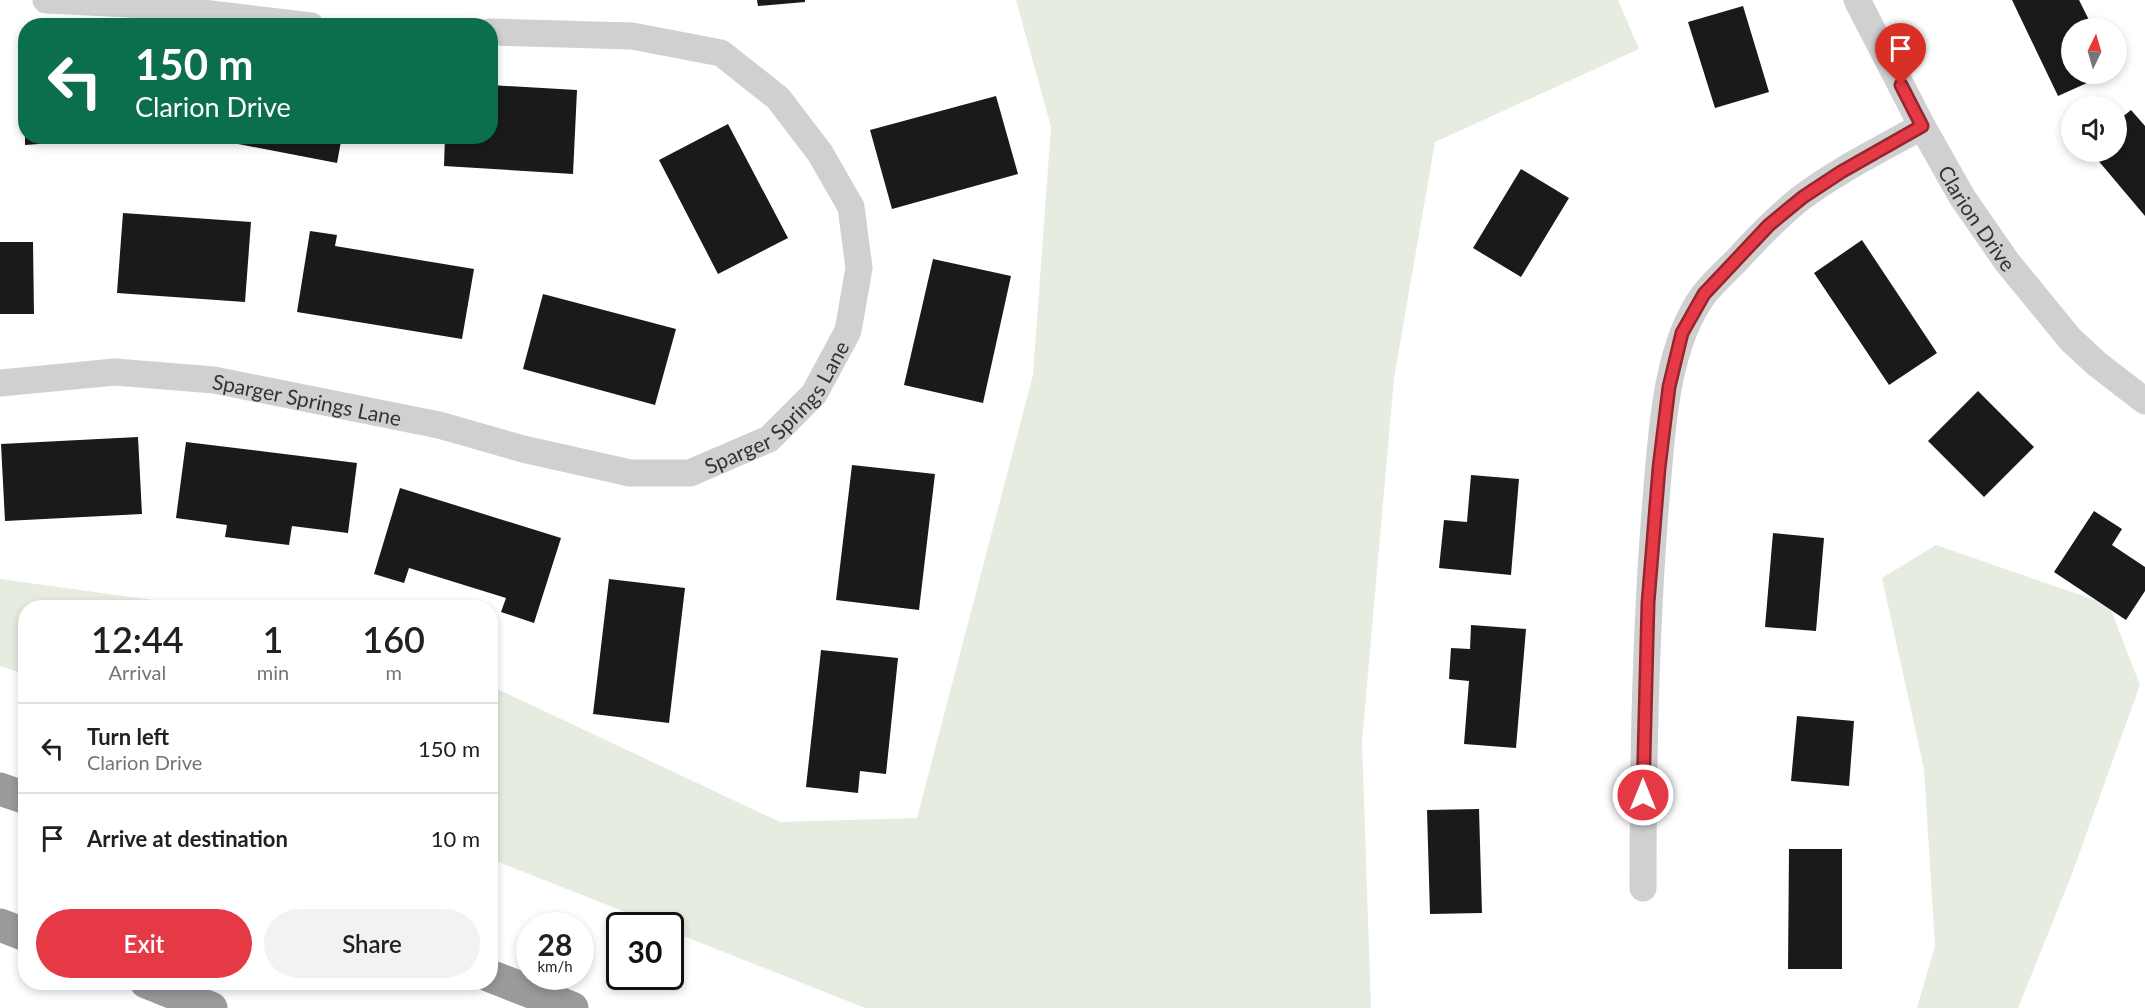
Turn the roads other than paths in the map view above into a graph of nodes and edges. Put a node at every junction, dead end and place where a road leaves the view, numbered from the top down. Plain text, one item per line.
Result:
1 (46, 0) edge
2 (1857, 0) edge
3 (245, 18) edge
4 (498, 32) edge
5 (1922, 126) junction
6 (0, 383) edge
7 (2145, 401) edge
8 (0, 789) edge
9 (18, 795) edge
10 (1643, 888) dead end
11 (0, 925) edge
12 (18, 932) edge
13 (498, 979) edge
14 (166, 990) edge
15 (211, 1008) edge
16 (572, 1008) edge

1 - 3 street
2 - 5 street, Clarion Drive
4 - 6 street, Sparger Springs Lane
5 - 7 street, Clarion Drive
5 - 10 street
8 - 9 highway
11 - 12 highway
13 - 16 highway
14 - 15 highway

